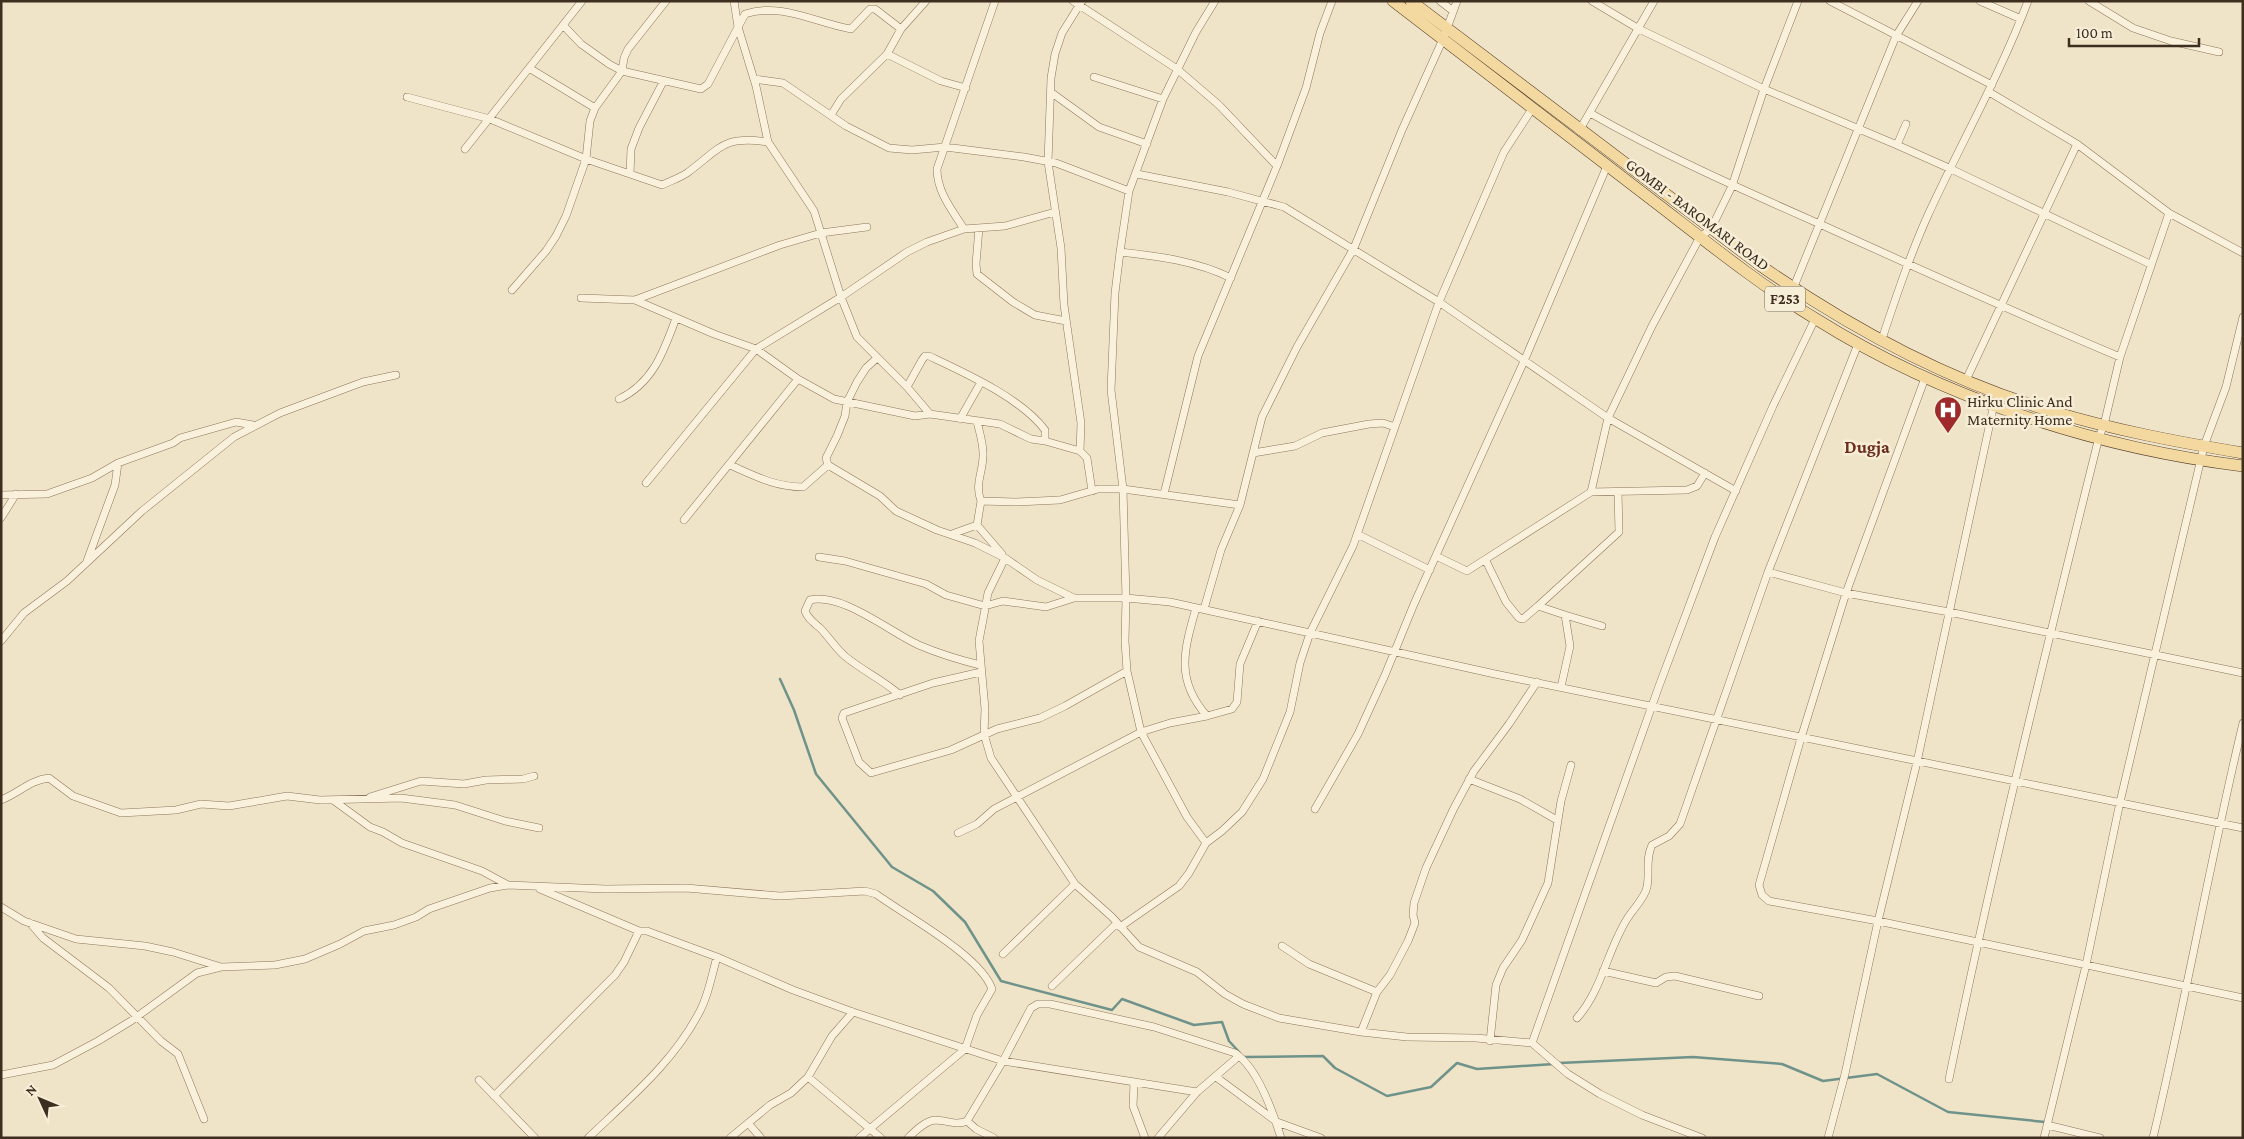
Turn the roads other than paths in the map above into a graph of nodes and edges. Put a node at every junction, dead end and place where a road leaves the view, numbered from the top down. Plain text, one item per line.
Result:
1 (582, 1) edge
2 (666, 1) edge
3 (734, 1) edge
4 (926, 1) edge
5 (996, 1) edge
6 (1215, 1) edge
7 (1332, 1) edge
8 (1393, 1) edge
9 (1411, 1) edge
10 (1440, 1) edge
11 (1457, 1) edge
12 (1592, 1) edge
13 (1654, 1) edge
14 (1798, 1) edge
15 (1830, 1) edge
16 (1918, 1) edge
17 (1980, 1) edge
18 (2028, 1) edge
19 (2089, 1) edge
20 (1078, 2) edge
21 (1453, 11) junction
22 (2021, 19) junction
23 (563, 26) junction
24 (738, 27) junction
25 (901, 29) junction
26 (1639, 29) junction
27 (1445, 34) junction
28 (1896, 36) junction
29 (2220, 52) dead end
30 (887, 54) junction
31 (529, 68) junction
32 (1177, 69) junction
33 (622, 71) junction
34 (1094, 77) dead end
35 (754, 79) junction
36 (663, 82) junction
37 (966, 88) junction
38 (1991, 88) junction
39 (1764, 89) junction
40 (1052, 93) junction
41 (407, 97) dead end
42 (1163, 99) junction
43 (595, 108) junction
44 (1532, 108) junction
45 (1590, 113) junction
46 (831, 115) junction
47 (490, 119) junction
48 (1906, 124) dead end
49 (1580, 129) junction
50 (1859, 130) junction
51 (1574, 140) junction
52 (768, 142) junction
53 (1147, 144) junction
54 (2077, 144) junction
55 (1897, 145) junction
56 (946, 147) junction
57 (465, 149) dead end
58 (586, 160) junction
59 (1048, 162) junction
60 (1277, 166) junction
61 (1607, 166) junction
62 (1951, 168) junction
63 (630, 174) junction
64 (1137, 174) junction
65 (1732, 186) junction
66 (1129, 191) junction
67 (1263, 201) junction
68 (1055, 212) junction
69 (2169, 213) junction
70 (2042, 214) junction
71 (1821, 225) junction
72 (867, 227) dead end
73 (979, 228) junction
74 (964, 229) junction
75 (1712, 229) junction
76 (821, 233) junction
77 (1700, 237) junction
78 (1354, 248) junction
79 (1120, 252) junction
80 (2243, 253) edge
81 (2150, 264) junction
82 (1907, 265) junction
83 (1231, 278) junction
84 (1793, 288) junction
85 (512, 290) dead end
86 (841, 297) junction
87 (581, 298) dead end
88 (635, 300) junction
89 (1439, 302) junction
90 (2001, 307) junction
91 (2243, 317) edge
92 (676, 318) junction
93 (1815, 319) junction
94 (1066, 322) junction
95 (1882, 339) junction
96 (1858, 344) junction
97 (756, 349) junction
98 (2120, 357) junction
99 (877, 358) junction
100 (1525, 359) junction
101 (396, 375) dead end
102 (1925, 378) junction
103 (798, 379) junction
104 (1966, 380) junction
105 (981, 382) junction
106 (907, 387) junction
107 (619, 399) dead end
108 (847, 402) junction
109 (1994, 404) junction
110 (930, 414) junction
111 (1608, 418) junction
112 (960, 419) junction
113 (977, 421) junction
114 (253, 425) junction
115 (2104, 425) junction
116 (1395, 426) junction
117 (2099, 437) junction
118 (1045, 441) junction
119 (2204, 446) junction
120 (1080, 451) junction
121 (1253, 453) junction
122 (2243, 453) edge
123 (2201, 461) junction
124 (118, 463) junction
125 (730, 464) junction
126 (828, 465) junction
127 (2243, 466) edge
128 (1705, 473) junction
129 (646, 483) dead end
130 (1122, 489) junction
131 (1092, 491) junction
132 (1736, 491) junction
133 (1591, 492) junction
134 (1618, 492) junction
135 (16, 494) junction
136 (1164, 494) junction
137 (1, 495) edge
138 (981, 501) junction
139 (1240, 505) junction
140 (1, 518) edge
141 (684, 520) dead end
142 (977, 525) junction
143 (952, 534) junction
144 (1357, 534) junction
145 (1436, 556) junction
146 (819, 557) dead end
147 (1005, 558) junction
148 (1486, 560) junction
149 (86, 564) junction
150 (1430, 570) junction
151 (1768, 572) junction
152 (1846, 593) junction
153 (1074, 598) junction
154 (1126, 598) junction
155 (985, 606) junction
156 (1538, 606) junction
157 (1196, 608) junction
158 (1204, 609) junction
159 (1950, 612) junction
160 (1565, 615) junction
161 (1258, 621) junction
162 (1602, 626) dead end
163 (1310, 633) junction
164 (2050, 633) junction
165 (1, 641) edge
166 (1394, 651) junction
167 (2156, 655) junction
168 (981, 669) junction
169 (1127, 672) junction
170 (2243, 673) edge
171 (1537, 682) junction
172 (1561, 687) junction
173 (900, 695) junction
174 (1653, 706) junction
175 (1207, 716) junction
176 (1716, 719) junction
177 (2243, 723) edge
178 (1141, 732) junction
179 (984, 734) junction
180 (1801, 738) junction
181 (1917, 762) junction
182 (1571, 765) dead end
183 (534, 776) dead end
184 (1469, 779) junction
185 (2016, 782) junction
186 (1017, 797) junction
187 (368, 798) junction
188 (332, 799) junction
189 (1, 800) edge
190 (2120, 802) junction
191 (1315, 809) dead end
192 (1558, 820) junction
193 (2219, 823) junction
194 (539, 828) dead end
195 (2243, 828) edge
196 (958, 833) dead end
197 (1206, 843) junction
198 (1075, 884) junction
199 (508, 885) junction
200 (538, 888) junction
201 (1, 907) edge
202 (1878, 921) junction
203 (30, 923) junction
204 (1119, 925) junction
205 (638, 931) junction
206 (1977, 942) junction
207 (1282, 946) dead end
208 (1004, 954) dead end
209 (718, 957) junction
210 (2086, 965) junction
211 (221, 967) junction
212 (1602, 971) junction
213 (1052, 986) dead end
214 (2186, 986) junction
215 (1377, 992) junction
216 (1759, 996) dead end
217 (2243, 998) edge
218 (853, 1012) junction
219 (137, 1016) junction
220 (1577, 1018) dead end
221 (1361, 1032) junction
222 (1490, 1040) junction
223 (1532, 1042) junction
224 (965, 1049) junction
225 (1240, 1056) junction
226 (1003, 1061) junction
227 (1, 1075) edge
228 (808, 1077) junction
229 (1216, 1077) junction
230 (1949, 1079) dead end
231 (479, 1080) dead end
232 (1134, 1083) junction
233 (1197, 1092) junction
234 (494, 1096) junction
235 (204, 1119) dead end
236 (967, 1121) junction
237 (1276, 1122) junction
238 (748, 1123) junction
239 (2047, 1125) junction
240 (870, 1128) junction
241 (535, 1138) edge
242 (588, 1138) edge
243 (730, 1138) edge
244 (761, 1138) edge
245 (859, 1138) edge
246 (881, 1138) edge
247 (908, 1138) edge
248 (994, 1138) edge
249 (1145, 1138) edge
250 (1158, 1138) edge
251 (1281, 1138) edge
252 (1320, 1138) edge
253 (1702, 1138) edge
254 (1828, 1138) edge
255 (2044, 1138) edge
256 (2100, 1138) edge
257 (2153, 1138) edge

1 - 23 street
2 - 33 street
3 - 24 street
4 - 25 street
5 - 37 street
6 - 32 street
7 - 60 street
8 - 27 main road, GOMBI - BAROMARI ROAD / F253
9 - 27 main road, GOMBI - BAROMARI ROAD / F253
10 - 21 street
11 - 21 street
12 - 26 street
13 - 26 street
14 - 39 street
15 - 28 street
16 - 28 street
17 - 22 street
18 - 22 street
19 - 29 street
20 - 32 street
20 - 40 street
21 - 27 street
22 - 38 street
23 - 31 street
23 - 33 street
24 - 25 street
24 - 35 street
24 - 36 street
25 - 30 street
26 - 39 street
26 - 45 street
27 - 44 main road, GOMBI - BAROMARI ROAD / F253
27 - 49 main road, GOMBI - BAROMARI ROAD / F253
27 - 78 street
28 - 38 street
28 - 50 street
30 - 37 street
30 - 46 street
31 - 43 street
31 - 47 street
32 - 42 street
32 - 60 street
33 - 36 street
33 - 43 street
34 - 42 street
35 - 46 street
35 - 52 street
36 - 63 street
37 - 56 street
38 - 54 street
38 - 62 street
39 - 50 street
39 - 65 street
40 - 53 street
40 - 59 street
41 - 47 street
42 - 53 street
43 - 58 street
44 - 51 main road, GOMBI - BAROMARI ROAD / F253
44 - 89 street
45 - 49 street
45 - 65 street
46 - 56 street
47 - 57 street
47 - 58 street
48 - 55 street
49 - 51 street
49 - 75 main road, GOMBI - BAROMARI ROAD / F253
50 - 55 street
50 - 71 street
51 - 61 main road, GOMBI - BAROMARI ROAD / F253
52 - 63 street
52 - 76 street
53 - 64 street
54 - 69 street
54 - 70 street
55 - 62 street
56 - 59 street
56 - 74 street
58 - 63 street
58 - 85 street
59 - 66 street
59 - 68 street
60 - 67 street
61 - 77 main road, GOMBI - BAROMARI ROAD / F253
61 - 100 street
62 - 70 street
62 - 82 street
64 - 66 street
64 - 67 street
65 - 71 street
65 - 75 street
66 - 79 street
67 - 78 street
67 - 83 street
68 - 73 street
68 - 94 street
69 - 80 street
69 - 81 street
70 - 81 street
70 - 90 street
71 - 82 street
71 - 84 street
72 - 76 street
73 - 74 street
73 - 94 street
74 - 86 street
75 - 77 street
75 - 84 main road, GOMBI - BAROMARI ROAD / F253
76 - 86 street
76 - 88 street
77 - 93 main road, GOMBI - BAROMARI ROAD / F253
77 - 111 street
78 - 89 street
78 - 121 street
79 - 83 street
79 - 130 street
81 - 98 street
82 - 90 street
82 - 95 street
83 - 136 street
84 - 95 main road, GOMBI - BAROMARI ROAD / F253
86 - 97 street
86 - 99 street
87 - 88 street
88 - 92 street
89 - 100 street
89 - 116 street
90 - 98 street
90 - 104 street
91 - 119 street
92 - 97 street
92 - 107 street
93 - 96 main road, GOMBI - BAROMARI ROAD / F253
93 - 132 street
94 - 120 street
95 - 104 main road, GOMBI - BAROMARI ROAD / F253
96 - 102 main road, GOMBI - BAROMARI ROAD / F253
96 - 151 street
97 - 103 street
97 - 129 street
98 - 115 street
99 - 106 street
99 - 108 street
100 - 111 street
100 - 145 street
101 - 114 street
102 - 109 main road, GOMBI - BAROMARI ROAD / F253
102 - 152 street
103 - 108 street
103 - 125 street
104 - 115 main road, GOMBI - BAROMARI ROAD / F253
105 - 106 street
105 - 112 street
105 - 118 street
106 - 110 street
108 - 110 street
108 - 126 street
109 - 117 main road, GOMBI - BAROMARI ROAD / F253
109 - 159 street
110 - 112 street
111 - 128 street
111 - 133 street
112 - 113 street
113 - 118 street
113 - 138 street
114 - 124 street
114 - 149 street
115 - 117 street
115 - 119 main road, GOMBI - BAROMARI ROAD / F253
116 - 121 street
116 - 144 street
117 - 123 main road, GOMBI - BAROMARI ROAD / F253
117 - 164 street
118 - 120 street
119 - 122 main road, GOMBI - BAROMARI ROAD / F253
119 - 123 street
120 - 131 street
121 - 139 street
123 - 127 main road, GOMBI - BAROMARI ROAD / F253
123 - 167 street
124 - 135 street
124 - 149 street
125 - 126 street
125 - 141 street
126 - 143 street
128 - 132 street
128 - 134 street
130 - 131 street
130 - 136 street
130 - 154 street
131 - 138 street
132 - 174 street
133 - 134 street
133 - 148 street
134 - 156 street
135 - 137 street
135 - 140 street
136 - 139 street
138 - 142 street
139 - 158 street
142 - 143 street
142 - 147 street
143 - 147 street
144 - 150 street
144 - 163 street
145 - 148 street
145 - 150 street
146 - 155 street
147 - 153 street
147 - 155 street
148 - 156 street
149 - 165 street
150 - 166 street
151 - 152 street
151 - 176 street
152 - 159 street
152 - 180 street
153 - 154 street
153 - 155 street
154 - 157 street
154 - 169 street
155 - 168 street
156 - 160 street
157 - 158 street
157 - 175 street
158 - 161 street
159 - 164 street
159 - 181 street
160 - 162 street
160 - 172 street
161 - 163 street
161 - 175 street
163 - 166 street
163 - 197 street
164 - 167 street
164 - 185 street
166 - 171 street
166 - 191 street
167 - 170 street
167 - 190 street
168 - 173 street
168 - 173 street
168 - 179 street
169 - 178 street
169 - 179 street
171 - 172 street
171 - 184 street
172 - 174 street
173 - 179 street
174 - 176 street
174 - 223 street
175 - 178 street
176 - 180 street
176 - 212 street
177 - 193 street
178 - 186 street
178 - 197 street
179 - 186 street
180 - 181 street
180 - 202 street
181 - 185 street
181 - 202 street
182 - 192 street
183 - 187 street
184 - 192 street
184 - 215 street
185 - 190 street
185 - 206 street
186 - 196 street
186 - 198 street
187 - 188 street
187 - 194 street
188 - 189 street
188 - 199 street
190 - 193 street
190 - 210 street
192 - 222 street
193 - 195 street
193 - 214 street
197 - 204 street
198 - 204 street
198 - 208 street
199 - 200 street
199 - 211 street
200 - 205 street
200 - 224 street
201 - 203 street
202 - 206 street
202 - 254 street
203 - 211 street
203 - 219 street
204 - 213 street
204 - 221 street
205 - 209 street
205 - 234 street
206 - 210 street
206 - 230 street
207 - 215 street
209 - 218 street
209 - 242 street
210 - 214 street
210 - 239 street
211 - 219 street
212 - 216 street
212 - 220 street
214 - 217 street
214 - 257 street
215 - 221 street
218 - 224 street
218 - 228 street
219 - 227 street
219 - 235 street
221 - 222 street
222 - 223 street
223 - 253 street
224 - 226 street
224 - 240 street
225 - 226 street
225 - 229 street
225 - 237 street
226 - 232 street
226 - 236 street
228 - 238 street
228 - 240 street
229 - 233 street
229 - 237 street
231 - 234 street
232 - 233 street
232 - 249 street
233 - 250 street
234 - 241 street
236 - 247 street
236 - 248 street
237 - 251 street
237 - 252 street
238 - 243 street
238 - 244 street
239 - 255 street
239 - 256 street
240 - 245 street
240 - 246 street

